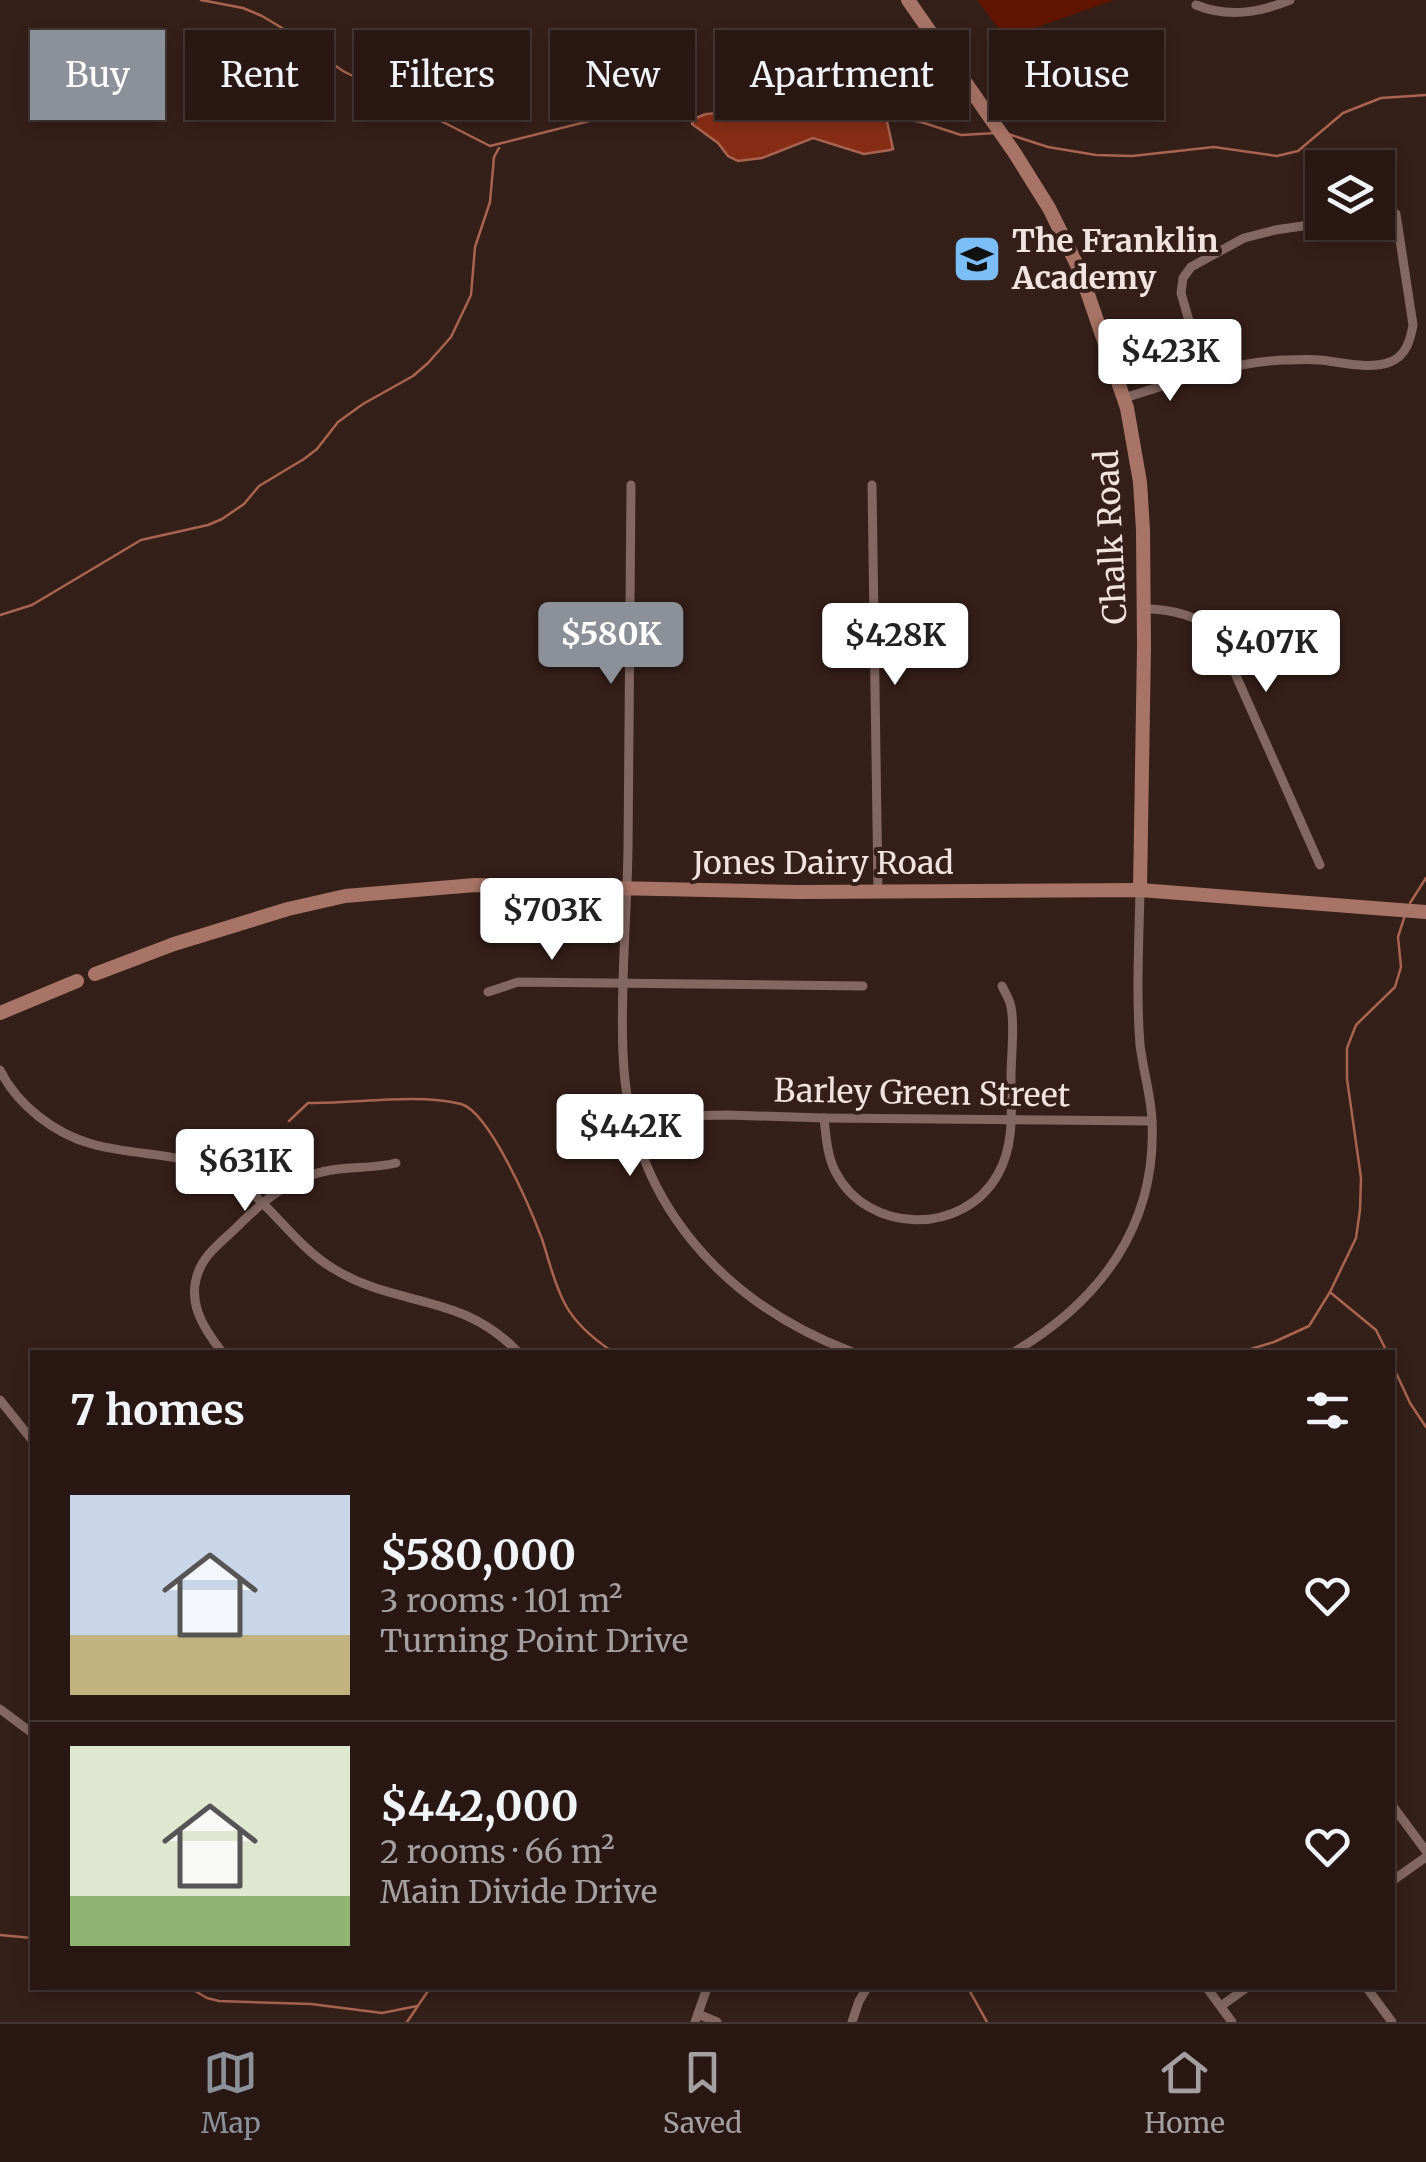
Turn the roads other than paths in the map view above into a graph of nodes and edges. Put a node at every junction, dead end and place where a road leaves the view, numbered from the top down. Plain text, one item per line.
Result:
1 (908, 0) edge
2 (1290, 0) edge
3 (1196, 5) dead end
4 (1395, 214) edge
5 (1305, 226) edge
6 (1204, 373) junction
7 (1124, 398) junction
8 (632, 485) dead end
9 (872, 485) dead end
10 (1144, 609) junction
11 (1320, 866) dead end
12 (627, 888) junction
13 (1140, 890) junction
14 (878, 891) junction
15 (1413, 911) edge
16 (95, 974) joint
17 (77, 981) joint
18 (624, 983) junction
19 (862, 986) dead end
20 (1002, 986) dead end
21 (488, 992) dead end
22 (0, 1013) edge
23 (0, 1070) edge
24 (631, 1117) junction
25 (824, 1118) junction
26 (1010, 1120) junction
27 (1152, 1121) junction
28 (396, 1163) dead end
29 (262, 1202) junction
30 (220, 1350) edge
31 (516, 1350) edge
32 (847, 1350) edge
33 (1017, 1350) edge
34 (0, 1400) edge
35 (30, 1438) edge
36 (0, 1708) edge
37 (30, 1731) edge
38 (1395, 1809) edge
39 (1426, 1854) edge
40 (1395, 1879) edge
41 (706, 1990) edge
42 (866, 1990) edge
43 (1208, 1990) edge
44 (1243, 1990) edge
45 (1368, 1990) edge
46 (1220, 2006) junction
47 (696, 2018) edge
48 (717, 2022) edge
49 (852, 2022) edge
50 (1232, 2022) edge
51 (1392, 2022) edge

1 - 7 street, Chalk Road
2 - 3 street
4 - 6 street
5 - 6 street
6 - 7 street
7 - 10 street, Chalk Road
8 - 12 street
9 - 14 street
10 - 11 street
10 - 13 street, Chalk Road
12 - 14 street, Jones Dairy Road
12 - 16 street, Jones Dairy Road
12 - 18 street
13 - 14 street, Jones Dairy Road
13 - 15 street, Jones Dairy Road
13 - 27 street
16 - 17 street, Jones Dairy Road
17 - 22 street, Jones Dairy Road
18 - 19 street
18 - 21 street
18 - 24 street
20 - 26 street
23 - 29 street
24 - 25 street, Barley Green Street
24 - 32 street
25 - 26 street, Barley Green Street
25 - 26 street
26 - 27 street, Barley Green Street
27 - 33 street
28 - 29 street
29 - 30 street
29 - 31 street
34 - 35 street
36 - 37 street
38 - 39 street
39 - 40 street
41 - 47 street
42 - 49 street
43 - 46 street
44 - 46 street
45 - 51 street
46 - 50 street
47 - 48 street

